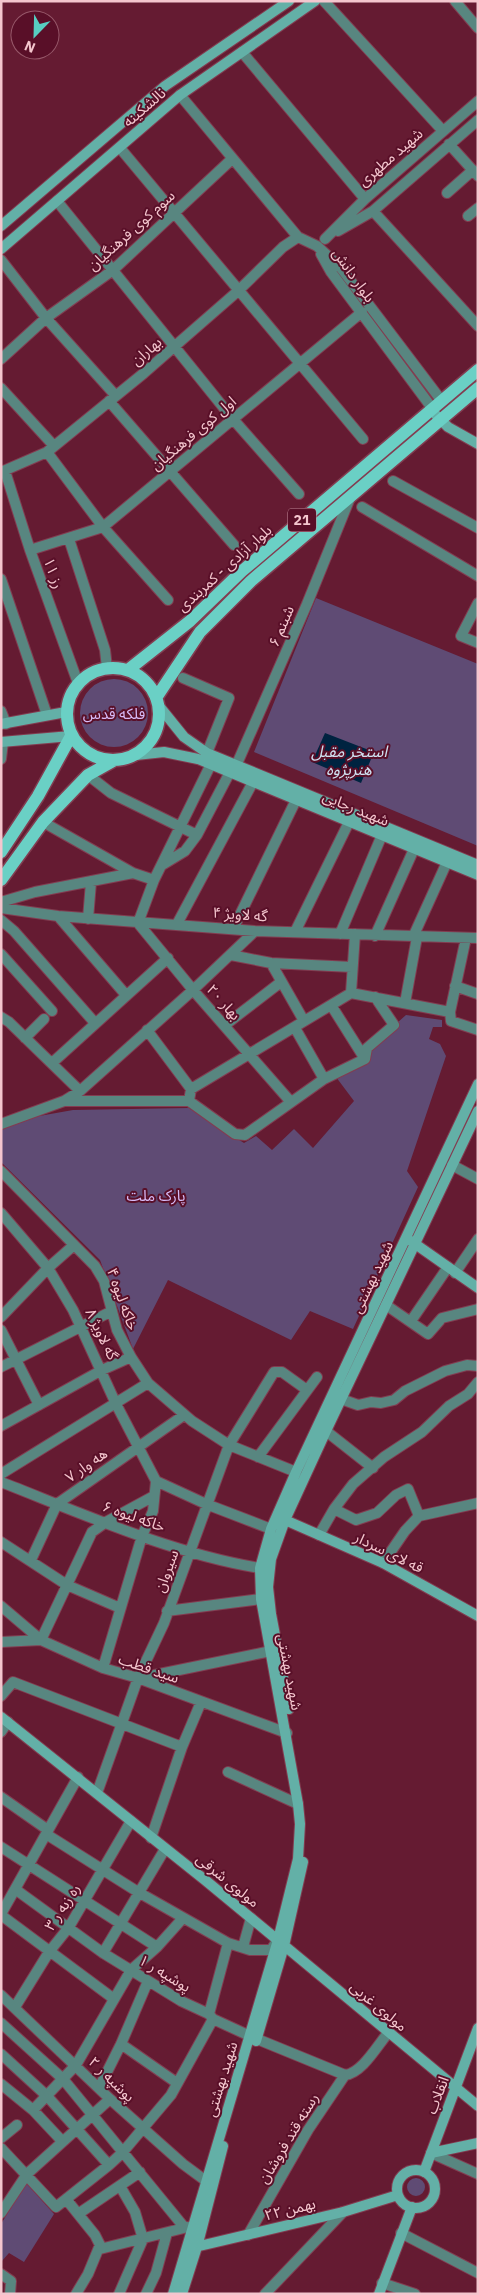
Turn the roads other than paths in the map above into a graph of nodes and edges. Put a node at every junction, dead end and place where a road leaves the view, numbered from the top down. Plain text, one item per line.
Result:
1 (289, 1) edge
2 (316, 1) edge
3 (324, 1) edge
4 (455, 1) edge
5 (478, 28) edge
6 (242, 52) junction
7 (180, 95) junction
8 (478, 101) edge
9 (478, 120) edge
10 (443, 131) junction
11 (449, 144) junction
12 (120, 148) junction
13 (232, 159) junction
14 (475, 173) edge
15 (46, 188) junction
16 (447, 193) dead end
17 (365, 199) junction
18 (57, 201) junction
19 (478, 208) edge
20 (373, 211) junction
21 (174, 212) junction
22 (468, 216) dead end
23 (1, 226) edge
24 (298, 237) junction
25 (324, 239) junction
26 (317, 246) junction
27 (1, 249) edge
28 (1, 260) edge
29 (113, 270) junction
30 (238, 291) junction
31 (362, 312) junction
32 (46, 318) junction
33 (478, 326) edge
34 (174, 347) junction
35 (1, 359) edge
36 (299, 366) junction
37 (478, 370) edge
38 (1, 388) edge
39 (478, 388) edge
40 (112, 398) junction
41 (437, 404) junction
42 (450, 412) junction
43 (232, 418) junction
44 (445, 424) junction
45 (363, 440) dead end
46 (478, 444) edge
47 (50, 449) junction
48 (3, 472) edge
49 (170, 472) junction
50 (393, 480) dead end
51 (299, 494) dead end
52 (350, 497) junction
53 (362, 507) dead end
54 (103, 527) junction
55 (478, 528) edge
56 (69, 539) junction
57 (234, 545) dead end
58 (30, 550) junction
59 (478, 576) edge
60 (1, 579) edge
61 (168, 600) dead end
62 (478, 604) edge
63 (190, 622) junction
64 (200, 632) junction
65 (478, 642) edge
66 (107, 668) junction
67 (128, 670) junction
68 (183, 678) dead end
69 (78, 684) junction
70 (158, 702) junction
71 (1, 711) edge
72 (66, 712) junction
73 (47, 715) junction
74 (4, 724) edge
75 (71, 736) junction
76 (2, 742) edge
77 (206, 753) junction
78 (136, 755) junction
79 (1, 759) edge
80 (113, 761) junction
81 (211, 764) junction
82 (233, 769) junction
83 (88, 775) junction
84 (254, 782) junction
85 (296, 800) junction
86 (43, 822) junction
87 (349, 822) junction
88 (181, 826) junction
89 (197, 835) junction
90 (382, 835) junction
91 (414, 849) junction
92 (1, 852) edge
93 (447, 862) junction
94 (162, 865) junction
95 (478, 865) edge
96 (133, 873) junction
97 (478, 874) edge
98 (1, 880) edge
99 (154, 880) junction
100 (91, 882) junction
101 (1, 902) edge
102 (1, 908) edge
103 (58, 916) junction
104 (88, 919) junction
105 (1, 920) edge
106 (138, 923) junction
107 (177, 924) junction
108 (233, 929) junction
109 (255, 931) junction
110 (295, 932) junction
111 (340, 934) junction
112 (356, 934) junction
113 (375, 936) junction
114 (415, 937) junction
115 (466, 938) junction
116 (478, 938) edge
117 (1, 954) edge
118 (231, 955) junction
119 (168, 958) junction
120 (271, 963) junction
121 (352, 967) junction
122 (281, 982) junction
123 (455, 986) junction
124 (193, 990) junction
125 (351, 993) junction
126 (478, 994) edge
127 (126, 995) junction
128 (375, 997) junction
129 (405, 1003) junction
130 (331, 1005) junction
131 (1, 1017) edge
132 (450, 1017) junction
133 (304, 1021) junction
134 (95, 1023) junction
135 (225, 1025) junction
136 (294, 1028) junction
137 (147, 1030) junction
138 (478, 1030) edge
139 (25, 1038) junction
140 (250, 1054) junction
141 (365, 1059) junction
142 (52, 1063) junction
143 (324, 1079) junction
144 (478, 1084) edge
145 (191, 1089) junction
146 (80, 1091) junction
147 (64, 1101) junction
148 (189, 1101) junction
149 (290, 1101) junction
150 (466, 1110) junction
151 (477, 1113) edge
152 (1, 1124) edge
153 (452, 1165) junction
154 (1, 1171) edge
155 (478, 1179) edge
156 (1, 1213) edge
157 (407, 1238) junction
158 (478, 1239) edge
159 (416, 1244) junction
160 (74, 1245) junction
161 (48, 1268) junction
162 (452, 1270) junction
163 (478, 1288) edge
164 (386, 1305) junction
165 (478, 1309) edge
166 (112, 1311) junction
167 (1, 1317) edge
168 (411, 1322) junction
169 (82, 1327) junction
170 (1, 1330) edge
171 (131, 1357) junction
172 (17, 1358) junction
173 (478, 1366) edge
174 (1, 1367) edge
175 (102, 1370) junction
176 (317, 1377) dead end
177 (478, 1382) edge
178 (148, 1383) junction
179 (307, 1390) junction
180 (340, 1399) junction
181 (116, 1404) junction
182 (39, 1405) junction
183 (184, 1415) junction
184 (1, 1426) edge
185 (326, 1431) junction
186 (228, 1445) junction
187 (139, 1446) junction
188 (258, 1457) junction
189 (373, 1468) junction
190 (296, 1472) junction
191 (1, 1474) edge
192 (156, 1481) junction
193 (1, 1482) edge
194 (154, 1496) junction
195 (478, 1503) edge
196 (57, 1504) junction
197 (206, 1504) junction
198 (334, 1509) junction
199 (419, 1516) junction
200 (285, 1520) junction
201 (106, 1522) junction
202 (271, 1529) junction
203 (319, 1535) junction
204 (142, 1536) junction
205 (1, 1542) edge
206 (189, 1550) junction
207 (31, 1560) junction
208 (383, 1563) junction
209 (260, 1568) junction
210 (67, 1585) junction
211 (261, 1599) junction
212 (1, 1606) edge
213 (120, 1608) junction
214 (167, 1612) junction
215 (478, 1616) edge
216 (41, 1640) junction
217 (1, 1642) edge
218 (271, 1651) junction
219 (103, 1668) junction
220 (138, 1678) junction
221 (1, 1696) edge
222 (201, 1702) junction
223 (5, 1719) edge
224 (122, 1724) junction
225 (1, 1732) edge
226 (287, 1733) junction
227 (182, 1747) junction
228 (228, 1772) dead end
229 (78, 1777) junction
230 (98, 1793) junction
231 (1, 1797) edge
232 (298, 1804) junction
233 (131, 1821) junction
234 (47, 1832) junction
235 (151, 1838) junction
236 (1, 1847) edge
237 (165, 1849) junction
238 (29, 1864) junction
239 (102, 1870) junction
240 (15, 1889) junction
241 (138, 1892) junction
242 (85, 1899) junction
243 (2, 1911) edge
244 (183, 1918) junction
245 (251, 1918) junction
246 (120, 1923) junction
247 (69, 1927) junction
248 (228, 1942) junction
249 (281, 1943) junction
250 (157, 1947) junction
251 (243, 1947) junction
252 (49, 1952) junction
253 (103, 1953) junction
254 (131, 1970) junction
255 (148, 1980) junction
256 (1, 1995) edge
257 (114, 1999) junction
258 (15, 2007) junction
259 (211, 2016) junction
260 (1, 2024) edge
261 (478, 2028) edge
262 (388, 2033) junction
263 (253, 2037) junction
264 (121, 2044) junction
265 (1, 2054) edge
266 (76, 2065) junction
267 (344, 2075) junction
268 (63, 2079) junction
269 (177, 2083) junction
270 (1, 2084) edge
271 (99, 2088) junction
272 (456, 2089) junction
273 (47, 2096) junction
274 (110, 2099) junction
275 (478, 2106) edge
276 (33, 2110) junction
277 (92, 2113) junction
278 (17, 2124) dead end
279 (77, 2128) junction
280 (143, 2128) junction
281 (1, 2138) edge
282 (62, 2141) junction
283 (478, 2143) edge
284 (1, 2148) edge
285 (122, 2153) junction
286 (431, 2153) junction
287 (109, 2165) junction
288 (140, 2172) junction
289 (424, 2172) junction
290 (27, 2174) junction
291 (478, 2174) edge
292 (206, 2181) junction
293 (120, 2186) junction
294 (398, 2195) junction
295 (66, 2199) junction
296 (412, 2207) junction
297 (344, 2212) junction
298 (1, 2213) edge
299 (78, 2214) junction
300 (193, 2226) junction
301 (167, 2233) junction
302 (402, 2233) junction
303 (248, 2235) junction
304 (143, 2239) junction
305 (192, 2248) junction
306 (100, 2249) junction
307 (478, 2273) edge
308 (2, 2275) edge
309 (382, 2283) junction
310 (10, 2294) edge
311 (76, 2294) edge
312 (119, 2294) edge
313 (146, 2294) edge
314 (173, 2294) edge
315 (182, 2294) edge
316 (265, 2294) edge
317 (379, 2294) edge
318 (415, 2294) edge

1 - 15 main road, نالشکینه
2 - 6 main road, نالشکینه
3 - 10 street
4 - 5 street
6 - 7 main road, نالشکینه
6 - 17 street
7 - 12 main road, نالشکینه
7 - 13 street
8 - 10 street, شهید مطهری
9 - 11 street
10 - 17 street, شهید مطهری
11 - 14 street
11 - 20 street
12 - 18 main road, نالشکینه
12 - 21 street
13 - 21 street, سوم کوی فرهنگیان
13 - 24 street
14 - 16 street
15 - 18 main road
15 - 23 main road, نالشکینه
17 - 25 street, شهید مطهری
18 - 27 main road, نالشکینه
18 - 29 street
19 - 22 street
20 - 25 street
20 - 33 street
21 - 29 street, سوم کوی فرهنگیان
21 - 30 street
24 - 26 street
24 - 30 street, بهاران
25 - 26 street
26 - 31 street, بلوار دانش
26 - 41 street, بلوار دانش
28 - 32 street
29 - 32 street, سوم کوی فرهنگیان
29 - 34 street
30 - 34 street, بهاران
30 - 36 street
31 - 36 street, اول کوی فرهنگیان
31 - 41 street, بلوار دانش
32 - 35 street, سوم کوی فرهنگیان
32 - 40 street
34 - 40 street, بهاران
34 - 43 street
36 - 43 street, اول کوی فرهنگیان
36 - 45 street
37 - 41 main road, بلوار آزادی - کمربندی / 21
38 - 47 street
39 - 42 main road, بلوار آزادی - کمربندی / 21
40 - 47 street, بهاران
40 - 49 street
41 - 42 main road
41 - 44 main road
41 - 63 main road, بلوار آزادی - کمربندی / 21
42 - 44 main road, بلوار آزادی - کمربندی / 21
43 - 49 street, اول کوی فرهنگیان
43 - 51 street
44 - 46 main road
44 - 52 main road, بلوار آزادی - کمربندی / 21
47 - 48 street, بهاران
47 - 54 street
48 - 58 street, رز ۱۱
49 - 54 street, اول کوی فرهنگیان
49 - 57 street
50 - 55 street
52 - 64 main road, بلوار آزادی - کمربندی / 21
52 - 82 street, شبنم ۶
53 - 59 street
54 - 56 street, اول کوی فرهنگیان
54 - 61 street
56 - 58 street, اول کوی فرهنگیان
56 - 66 street
58 - 69 street, رز ۱۱
60 - 73 street
62 - 65 street
63 - 64 main road
63 - 67 main road, بلوار آزادی - کمربندی / 21
64 - 70 main road, بلوار آزادی - کمربندی / 21
66 - 67 main road
66 - 69 main road
67 - 70 main road
68 - 77 street
69 - 72 main road
70 - 77 main road, شهید رجایی
70 - 78 main road, 21
71 - 74 street
72 - 73 main road
72 - 75 main road
73 - 74 main road
75 - 76 main road
75 - 80 main road
75 - 92 main road
76 - 79 street
77 - 82 main road, شهید رجایی
78 - 80 main road
78 - 81 main road, شهید رجایی
80 - 83 main road
81 - 82 main road, شهید رجایی
81 - 88 street
82 - 84 main road, شهید رجایی
82 - 89 street, شبنم ۶
82 - 95 main road, شهید رجایی
83 - 86 main road
83 - 88 street
84 - 85 main road, شهید رجایی
84 - 107 street
85 - 87 main road, شهید رجایی
85 - 108 street
86 - 96 street
86 - 98 main road
87 - 90 main road, شهید رجایی
87 - 110 street
88 - 89 street
88 - 94 street
89 - 94 street, شبنم ۶
90 - 91 main road, شهید رجایی
90 - 111 street
91 - 93 main road, شهید رجایی
91 - 113 street
93 - 97 main road, شهید رجایی
93 - 114 street
94 - 99 street
96 - 99 street
96 - 100 street
99 - 106 street
100 - 101 street
100 - 104 street
102 - 103 street, گه لاویژ ۴
103 - 104 street, گه لاویژ ۴
103 - 127 street
104 - 106 street, گه لاویژ ۴
105 - 134 street
106 - 107 street, گه لاویژ ۴
106 - 119 street, بهار ۲۰
107 - 108 street, گه لاویژ ۴
108 - 109 street, گه لاویژ ۴
109 - 110 street, گه لاویژ ۴
109 - 118 street
110 - 111 street, گه لاویژ ۴
111 - 112 street, گه لاویژ ۴
112 - 113 street, گه لاویژ ۴
112 - 121 street
113 - 114 street, گه لاویژ ۴
114 - 115 street, گه لاویژ ۴
114 - 129 street
115 - 116 street, گه لاویژ ۴
115 - 123 street
117 - 139 street
118 - 120 street
118 - 124 street
119 - 124 street, بهار ۲۰
119 - 127 street
120 - 121 street
120 - 122 street
121 - 125 street
122 - 133 street
122 - 135 street
123 - 126 street
123 - 132 street
124 - 135 street, بهار ۲۰
124 - 137 street
125 - 128 street
125 - 130 street
127 - 134 street
128 - 129 street
128 - 141 street
129 - 132 street
130 - 133 street
130 - 141 street
131 - 139 street
132 - 138 street
133 - 136 street
134 - 142 street
135 - 140 street, بهار ۲۰
136 - 140 street
136 - 143 street
137 - 145 street
137 - 146 street
139 - 142 street
140 - 145 street
140 - 149 street, بهار ۲۰
141 - 143 street
142 - 146 street
143 - 149 street
144 - 150 main road, شهید بهشتی
145 - 148 street
146 - 147 street
147 - 148 street
147 - 152 street
148 - 149 street
150 - 151 street
150 - 157 main road, شهید بهشتی
151 - 153 main road, شهید بهشتی
153 - 155 street
153 - 159 main road, شهید بهشتی
154 - 160 street, خاکه لیوه ۴
156 - 161 street, گه لاویژ ۸
157 - 159 main road
157 - 190 main road, شهید بهشتی
158 - 162 street
159 - 162 main road
159 - 164 main road, شهید بهشتی
160 - 161 street
160 - 166 street, خاکه لیوه ۴
161 - 167 street
161 - 169 street, گه لاویژ ۸
162 - 163 main road
162 - 168 street
164 - 168 street
164 - 180 main road, شهید بهشتی
165 - 168 street
166 - 169 street
166 - 171 street, خاکه لیوه ۴
169 - 172 street
169 - 175 street, گه لاویژ ۸
170 - 172 street
171 - 175 street
171 - 178 street, خاکه لیوه ۴
172 - 174 street
172 - 182 street
173 - 180 street
175 - 181 street, گه لاویژ ۸
175 - 182 street
176 - 179 street
177 - 189 street
178 - 181 street
178 - 183 street, خاکه لیوه ۴
179 - 186 street, سیروان
179 - 188 street
180 - 185 main road, شهید بهشتی
181 - 187 street, گه لاویژ ۸
181 - 191 street
182 - 184 street
183 - 186 street, خاکه لیوه ۴
183 - 187 street, هه وار ۷
185 - 189 street
185 - 200 main road, شهید بهشتی
186 - 188 street, خاکه لیوه ۴
186 - 197 street, سیروان
187 - 192 street, گه لاویژ ۸
187 - 196 street, هه وار ۷
188 - 190 street, خاکه لیوه ۴
189 - 198 street
190 - 202 main road, شهید بهشتی
192 - 194 street
192 - 197 street
193 - 196 street, خاکه لیوه ۶
194 - 201 street
194 - 204 street
195 - 199 street
196 - 201 street, خاکه لیوه ۶
196 - 207 street, هه وار ۷
197 - 202 street
197 - 206 street, سیروان
198 - 199 street
198 - 203 street
199 - 208 street
200 - 203 main road, قه لای سردار
200 - 249 main road, شهید بهشتی
201 - 204 street, خاکه لیوه ۶
201 - 210 street
202 - 209 main road, شهید بهشتی
203 - 208 main road, قه لای سردار
204 - 206 street, خاکه لیوه ۶
204 - 213 street
205 - 207 street
206 - 209 street, خاکه لیوه ۶
206 - 214 street, سیروان
207 - 210 street
208 - 215 main road, قه لای سردار
209 - 211 main road, شهید بهشتی
210 - 213 street
210 - 216 street
211 - 214 street
211 - 218 main road, شهید بهشتی
212 - 216 street
213 - 219 street
214 - 220 street, سیروان
216 - 217 street, سید قطب
216 - 219 street, سید قطب
218 - 220 street
218 - 226 main road, شهید بهشتی
219 - 220 street, سید قطب
220 - 222 street, سید قطب
220 - 224 street, سیروان
221 - 224 street
222 - 226 street, سید قطب
222 - 227 street
223 - 225 street
223 - 229 main road, مولوی شرقی
224 - 227 street
224 - 230 street, سیروان
226 - 232 main road, شهید بهشتی
227 - 235 street
228 - 232 street
229 - 230 main road, مولوی شرقی
229 - 234 street
230 - 233 main road, مولوی شرقی
231 - 234 street
232 - 249 main road, شهید بهشتی
233 - 235 main road, مولوی شرقی
233 - 239 street, ره زبه ر ۳
234 - 238 street
234 - 239 street
235 - 237 main road, مولوی شرقی
236 - 238 street
237 - 241 street
237 - 245 main road, مولوی شرقی
238 - 240 street
238 - 242 street
239 - 241 street
239 - 242 street, ره زبه ر ۳
240 - 243 street
240 - 247 street, ۱ پوشپه ر
241 - 244 street
241 - 246 street
242 - 246 street
242 - 247 street, ره زبه ر ۳
243 - 252 street
244 - 248 street
244 - 250 street
245 - 249 main road, مولوی شرقی
245 - 251 street
246 - 250 street
246 - 253 street
247 - 252 street, ره زبه ر ۳
247 - 253 street, ۱ پوشپه ر
248 - 251 street
248 - 259 street
249 - 251 street
249 - 262 main road, مولوی غربی
249 - 263 main road, شهید بهشتی
250 - 254 street
252 - 257 street
252 - 258 street, ره زبه ر ۳
253 - 254 street, ۱ پوشپه ر
254 - 255 street, ۱ پوشپه ر
254 - 257 street
255 - 259 street, ۱ پوشپه ر
255 - 264 street
256 - 258 street, پوشپه ر ۲
257 - 266 street
258 - 266 street, پوشپه ر ۲
259 - 263 street, ۱ پوشپه ر
259 - 269 street
260 - 268 street
261 - 272 main road, انقلاب
262 - 267 street, رسته قند فروشان
262 - 272 main road, مولوی غربی
263 - 267 street, ۱ پوشپه ر
263 - 292 main road, شهید بهشتی
263 - 300 main road, شهید بهشتی
264 - 269 street
264 - 271 street
265 - 273 street
266 - 268 street
266 - 271 street, پوشپه ر ۲
267 - 303 street, رسته قند فروشان
268 - 273 street
268 - 277 street
269 - 280 street
270 - 276 street
271 - 274 street, پوشپه ر ۲
272 - 275 main road, مولوی غربی
272 - 286 main road, انقلاب
273 - 276 street
273 - 279 street
274 - 277 street
274 - 280 street, پوشپه ر ۲
276 - 282 street
277 - 279 street
277 - 285 street
278 - 281 street
279 - 282 street
279 - 287 street
280 - 285 street
280 - 292 street, پوشپه ر ۲
282 - 290 street
283 - 286 main road
284 - 290 street
285 - 287 street
285 - 288 street
286 - 289 main road, انقلاب
286 - 291 street
287 - 295 street
288 - 293 street
288 - 300 street
289 - 294 main road
289 - 296 main road
290 - 295 street
290 - 298 street
292 - 300 main road, شهید بهشتی
293 - 299 street
293 - 304 street
294 - 296 main road
294 - 297 main road, ۲۲ بهمن
295 - 299 street
296 - 302 main road
297 - 303 main road, ۲۲ بهمن
297 - 316 street
299 - 306 street
300 - 301 street
300 - 305 main road, شهید بهشتی
301 - 304 street
301 - 313 street
302 - 307 street
302 - 309 main road
303 - 305 main road, ۲۲ بهمن
304 - 306 street
304 - 312 street
305 - 314 main road, شهید بهشتی
305 - 315 main road, شهید بهشتی
306 - 311 street
308 - 310 street
309 - 317 main road
309 - 318 street

